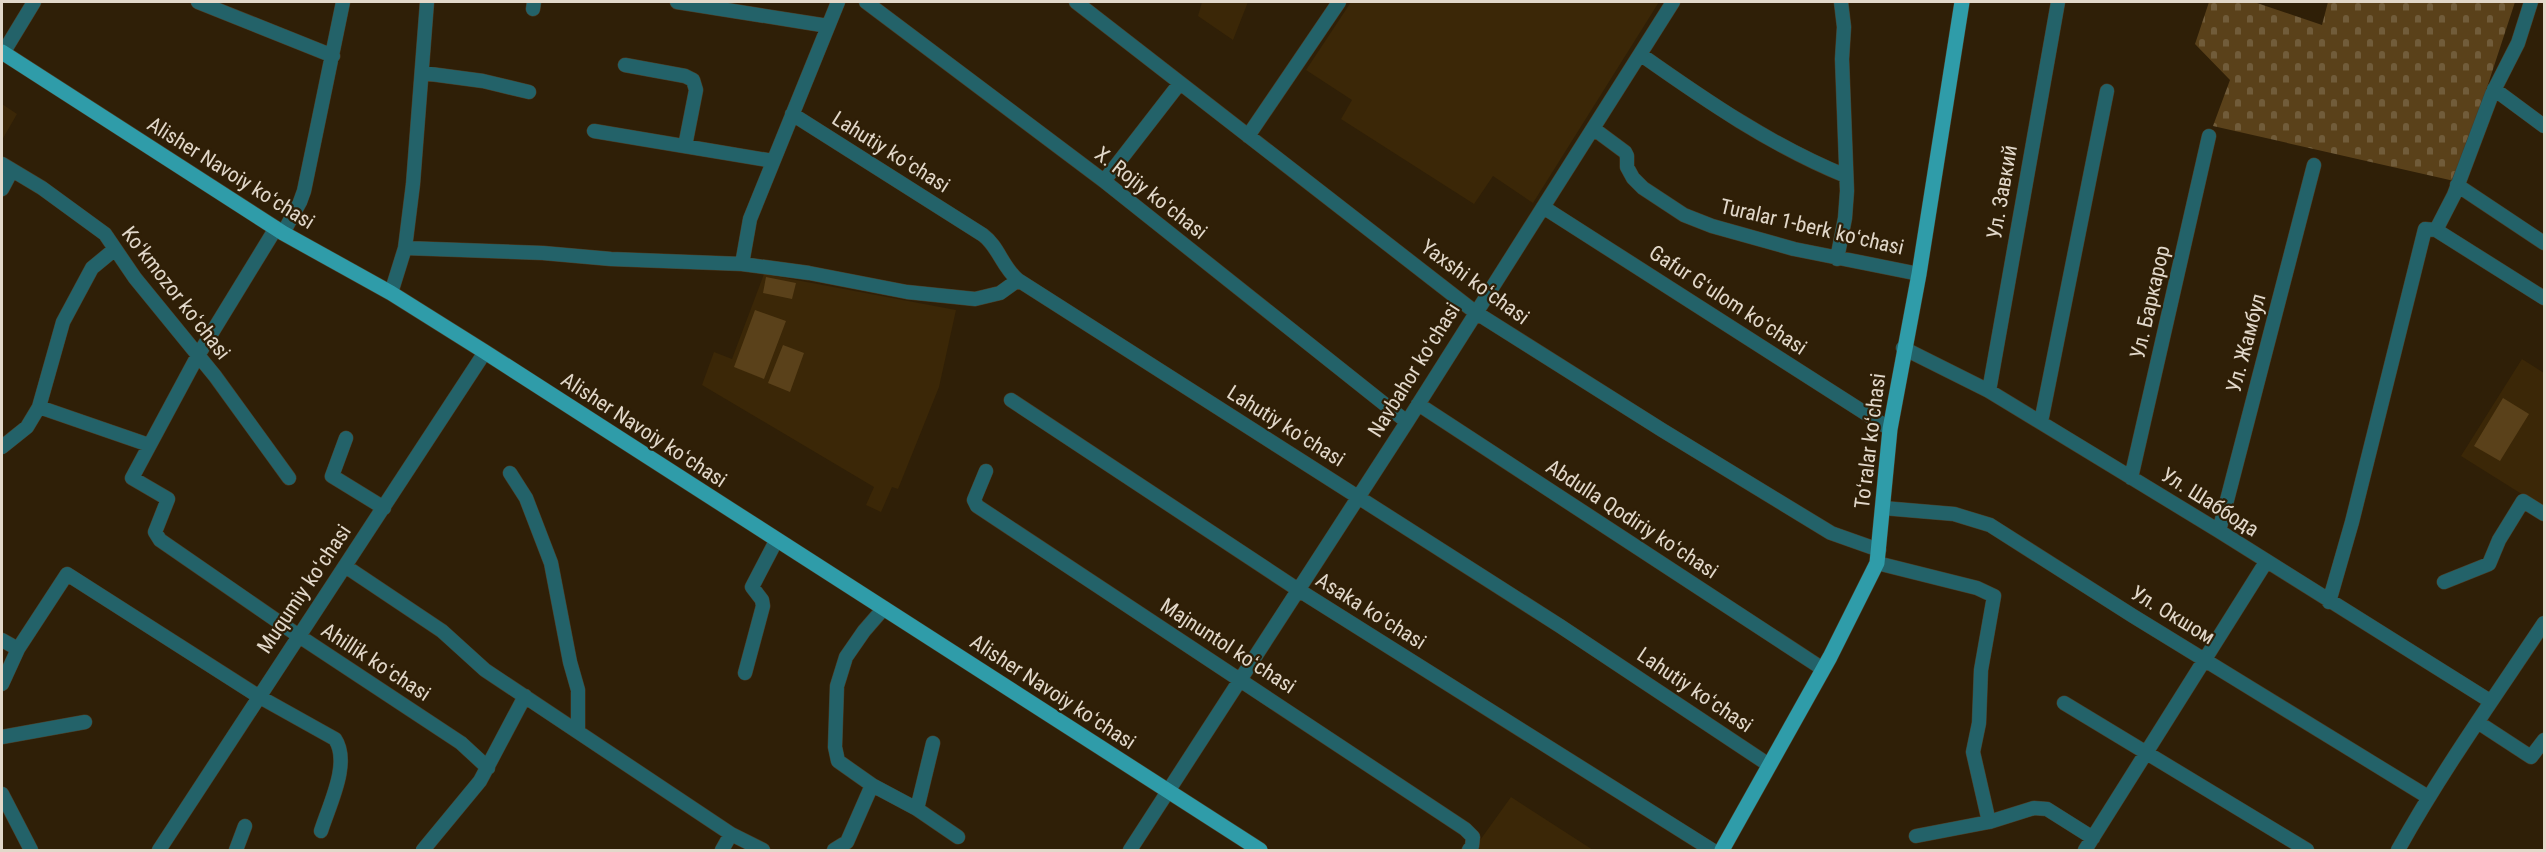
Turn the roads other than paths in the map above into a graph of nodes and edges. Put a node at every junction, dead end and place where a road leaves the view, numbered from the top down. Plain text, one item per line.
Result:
1 (34, 2) edge
2 (198, 2) edge
3 (343, 2) edge
4 (427, 2) edge
5 (677, 2) edge
6 (837, 2) edge
7 (866, 2) edge
8 (1076, 2) edge
9 (1339, 2) edge
10 (1673, 2) edge
11 (1841, 2) edge
12 (1962, 2) edge
13 (2058, 2) edge
14 (2531, 2) edge
15 (828, 26) junction
16 (2, 52) edge
17 (1640, 54) junction
18 (333, 56) junction
19 (625, 65) dead end
20 (423, 73) junction
21 (1180, 83) junction
22 (2494, 89) junction
23 (2107, 91) dead end
24 (529, 92) dead end
25 (792, 114) junction
26 (2544, 126) edge
27 (1594, 129) junction
28 (594, 131) dead end
29 (1248, 136) junction
30 (2209, 136) dead end
31 (685, 146) junction
32 (773, 161) junction
33 (2314, 165) dead end
34 (7, 167) edge
35 (1846, 176) junction
36 (1104, 182) junction
37 (2457, 185) junction
38 (2, 189) edge
39 (1543, 207) junction
40 (279, 230) junction
41 (2436, 230) junction
42 (2544, 243) edge
43 (405, 248) junction
44 (115, 249) junction
45 (1837, 259) junction
46 (742, 264) junction
47 (1919, 274) junction
48 (1018, 280) junction
49 (391, 293) junction
50 (2544, 298) edge
51 (1475, 312) junction
52 (1903, 348) junction
53 (485, 352) junction
54 (197, 357) junction
55 (1989, 391) junction
56 (1011, 400) dead end
57 (1418, 404) junction
58 (39, 407) junction
59 (1407, 422) junction
60 (2041, 422) junction
61 (1890, 429) junction
62 (346, 438) dead end
63 (149, 445) junction
64 (2, 447) edge
65 (986, 471) dead end
66 (510, 472) dead end
67 (289, 478) dead end
68 (2131, 478) junction
69 (1359, 497) junction
70 (384, 508) junction
71 (1883, 508) junction
72 (2544, 514) edge
73 (2219, 531) junction
74 (776, 541) junction
75 (1878, 556) junction
76 (2266, 562) junction
77 (345, 566) junction
78 (2444, 582) dead end
79 (1297, 590) junction
80 (2329, 602) junction
81 (884, 608) junction
82 (2544, 623) edge
83 (299, 636) junction
84 (2540, 639) edge
85 (2, 640) edge
86 (18, 649) junction
87 (2205, 659) junction
88 (1823, 669) junction
89 (745, 673) dead end
90 (1240, 680) junction
91 (2, 684) edge
92 (258, 696) junction
93 (525, 696) junction
94 (2490, 701) junction
95 (2064, 703) dead end
96 (85, 722) dead end
97 (2479, 723) junction
98 (578, 730) junction
99 (2, 737) edge
100 (2544, 740) edge
101 (933, 743) dead end
102 (2146, 753) junction
103 (1769, 765) junction
104 (488, 768) junction
105 (872, 785) junction
106 (1168, 791) junction
107 (2, 794) edge
108 (2427, 797) junction
109 (917, 809) junction
110 (1989, 822) junction
111 (246, 826) dead end
112 (321, 831) dead end
113 (731, 834) junction
114 (1916, 836) dead end
115 (958, 837) dead end
116 (2093, 838) junction
117 (31, 850) edge
118 (159, 850) edge
119 (236, 850) edge
120 (423, 850) edge
121 (722, 850) edge
122 (764, 850) edge
123 (834, 850) edge
124 (1130, 850) edge
125 (1260, 850) edge
126 (1469, 850) edge
127 (1712, 850) edge
128 (1722, 850) edge
129 (2085, 850) edge
130 (2307, 850) edge
131 (2398, 850) edge

1 - 16 street
2 - 18 street
3 - 18 street
4 - 20 street
5 - 15 street
6 - 15 street
7 - 36 street, X. Rojiy koʻchasi
8 - 21 street, Yaxshi koʻchasi
9 - 29 street
10 - 17 street, Navbahor koʻchasi
11 - 35 street
12 - 47 main road, Toʻralar koʻchasi
13 - 55 street, Ул. Завкий
14 - 22 street
15 - 25 street
16 - 40 main road, Alisher Navoiy koʻchasi
17 - 27 street, Navbahor koʻchasi
17 - 35 street
18 - 40 street
19 - 31 street
20 - 24 street
20 - 43 street
21 - 29 street, Yaxshi koʻchasi
21 - 36 street
22 - 26 street
22 - 37 street
23 - 60 street
25 - 32 street
25 - 48 street, Lahutiy koʻchasi
27 - 39 street, Navbahor koʻchasi
27 - 45 street, Turalar 1-berk koʻchasi
28 - 31 street
29 - 51 street, Yaxshi koʻchasi
30 - 68 street, Ул. Баркарор
31 - 32 street
32 - 46 street
33 - 73 street, Ул. Жамбул
34 - 38 street
34 - 44 street, Koʻkmozor koʻchasi
35 - 45 street
36 - 59 street, X. Rojiy koʻchasi
37 - 41 street
37 - 42 street
39 - 51 street, Navbahor koʻchasi
39 - 61 street, Gafur Gʻulom koʻchasi
40 - 49 main road, Alisher Navoiy koʻchasi
40 - 54 street
41 - 50 street
41 - 80 street
43 - 46 street
43 - 49 street
44 - 54 street, Koʻkmozor koʻchasi
44 - 58 street
45 - 47 street, Turalar 1-berk koʻchasi
46 - 48 street
47 - 52 main road, Toʻralar koʻchasi
48 - 69 street, Lahutiy koʻchasi
49 - 53 main road, Alisher Navoiy koʻchasi
51 - 57 street, Navbahor koʻchasi
51 - 75 street, Yaxshi koʻchasi
52 - 55 street, Ул. Шаббода
52 - 61 main road, Toʻralar koʻchasi
53 - 70 street, Muqumiy koʻchasi
53 - 74 main road, Alisher Navoiy koʻchasi
54 - 63 street
54 - 67 street, Koʻkmozor koʻchasi
55 - 60 street, Ул. Шаббода
56 - 79 street, Asaka koʻchasi
57 - 59 street, Navbahor koʻchasi
57 - 88 street, Abdulla Qodiriy koʻchasi
58 - 63 street
58 - 64 street
59 - 69 street, Navbahor koʻchasi
60 - 68 street, Ул. Шаббода
61 - 71 main road, Toʻralar koʻchasi
62 - 70 street
63 - 83 street, Ahillik koʻchasi
65 - 90 street, Majnuntol koʻchasi
66 - 98 street
68 - 73 street, Ул. Шаббода
69 - 79 street, Navbahor koʻchasi
69 - 103 street, Lahutiy koʻchasi
70 - 77 street, Muqumiy koʻchasi
71 - 75 main road, Toʻralar koʻchasi
71 - 87 street, Ул. Окшом
72 - 78 street
73 - 76 street, Ул. Шаббода
74 - 81 main road, Alisher Navoiy koʻchasi
74 - 89 street
75 - 88 main road, Toʻralar koʻchasi
75 - 110 street, Yaxshi koʻchasi
76 - 80 street, Ул. Шаббода
76 - 87 street
77 - 83 street, Muqumiy koʻchasi
77 - 93 street
79 - 90 street, Navbahor koʻchasi
79 - 127 street, Asaka koʻchasi
80 - 94 street, Ул. Шаббода
81 - 105 street
81 - 106 main road, Alisher Navoiy koʻchasi
82 - 84 street
83 - 92 street, Muqumiy koʻchasi
83 - 104 street, Ahillik koʻchasi
84 - 94 street
85 - 86 street
86 - 91 street
86 - 92 street
87 - 102 street
87 - 108 street, Ул. Окшом
88 - 103 main road, Toʻralar koʻchasi
90 - 106 street, Navbahor koʻchasi
90 - 126 street, Majnuntol koʻchasi
92 - 112 street
92 - 118 street, Muqumiy koʻchasi
93 - 98 street
93 - 104 street
94 - 97 street
95 - 102 street
96 - 99 street
97 - 100 street
97 - 108 street
98 - 113 street
101 - 109 street
102 - 116 street
102 - 130 street
103 - 128 main road, Toʻralar koʻchasi
104 - 120 street
105 - 109 street
105 - 123 street
106 - 124 street, Navbahor koʻchasi
106 - 125 main road, Alisher Navoiy koʻchasi
107 - 117 street
108 - 131 street
109 - 115 street
110 - 114 street
110 - 116 street
111 - 119 street
113 - 121 street
113 - 122 street
116 - 129 street

